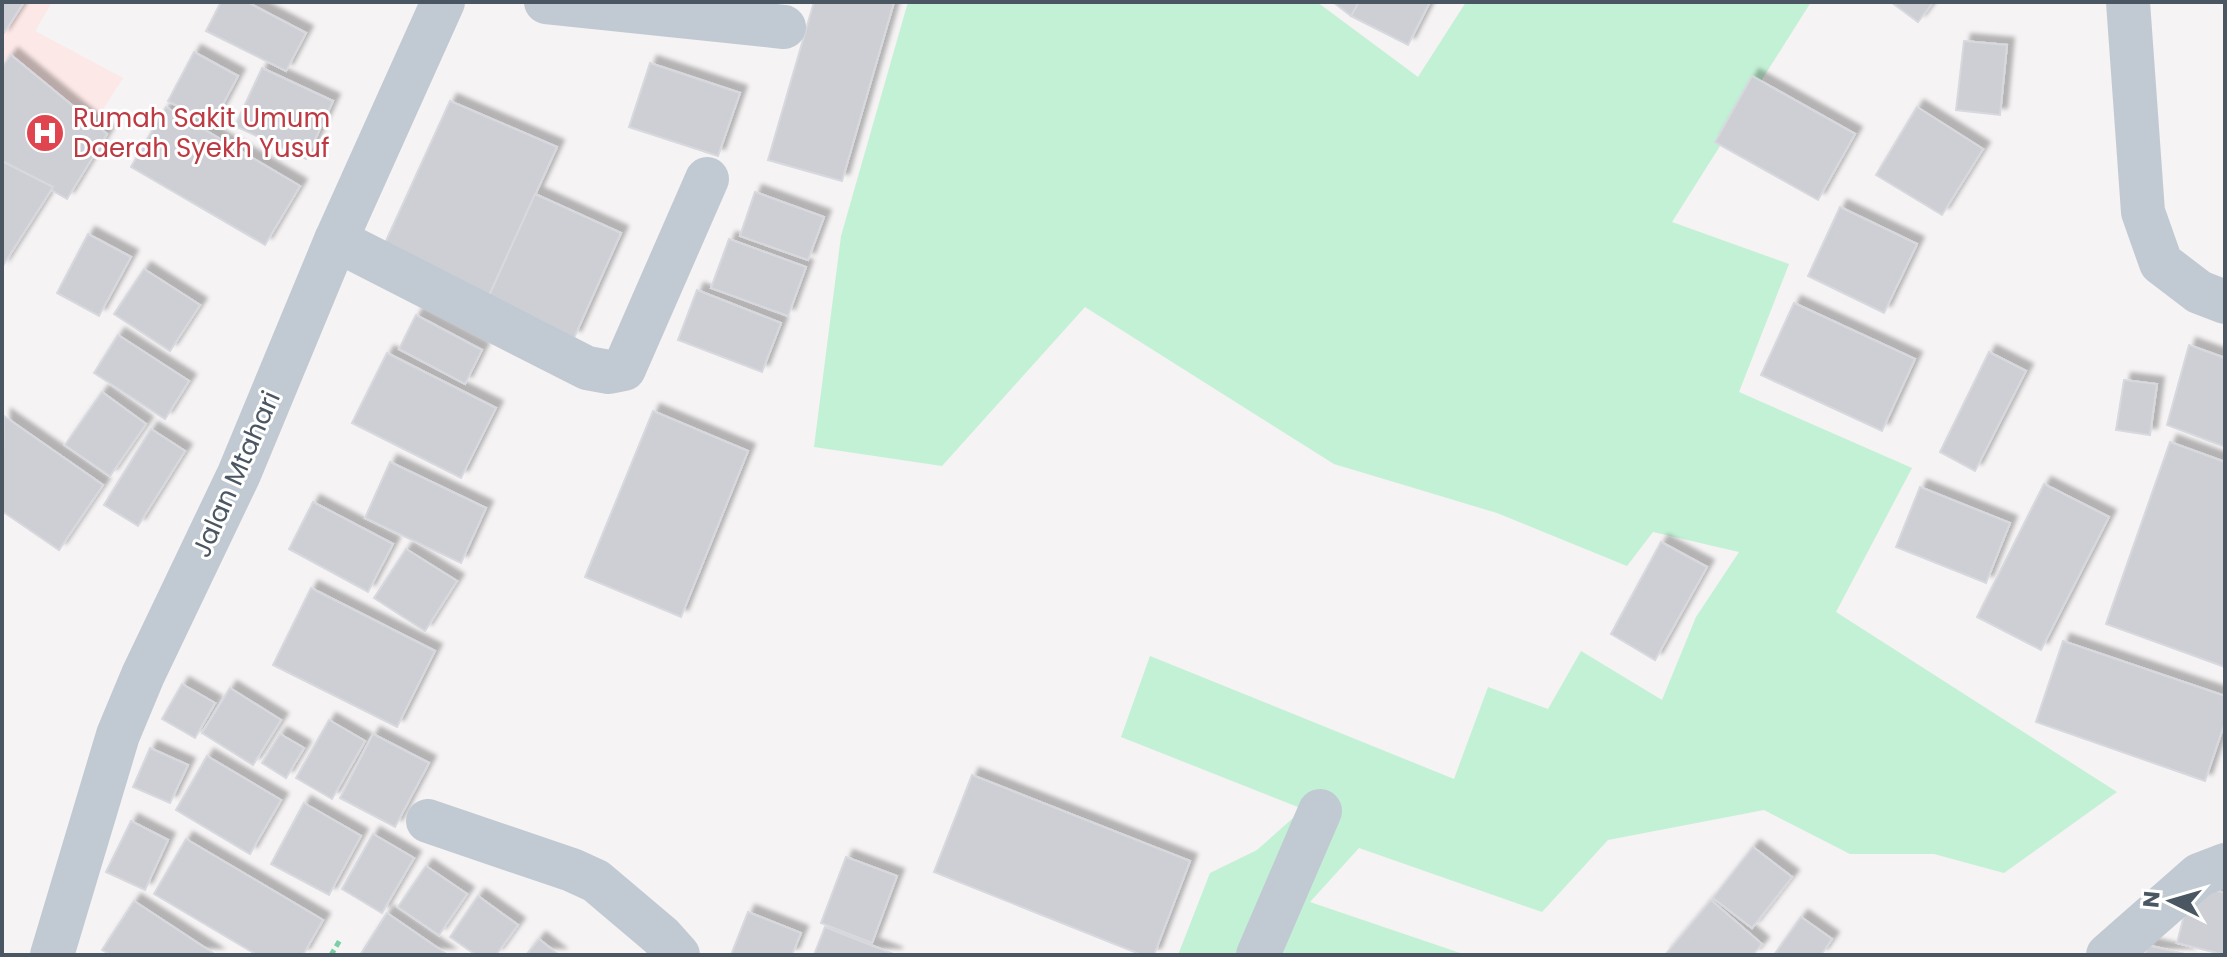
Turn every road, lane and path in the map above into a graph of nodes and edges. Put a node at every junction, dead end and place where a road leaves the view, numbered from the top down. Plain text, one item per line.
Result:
1 (443, 2) edge
2 (546, 2) edge
3 (2128, 2) edge
4 (784, 27) dead end
5 (707, 179) dead end
6 (336, 240) junction
7 (2225, 302) edge
8 (1320, 811) dead end
9 (428, 821) dead end
10 (2225, 865) edge
11 (340, 940) dead end
12 (52, 955) edge
13 (331, 955) edge
14 (678, 955) edge
15 (1258, 955) edge
16 (2108, 955) edge

1 - 6 street, Jalan Mtahari
2 - 4 street
3 - 7 street
5 - 6 street
6 - 12 street, Jalan Mtahari
8 - 15 street
9 - 14 street
10 - 16 street
11 - 13 path

